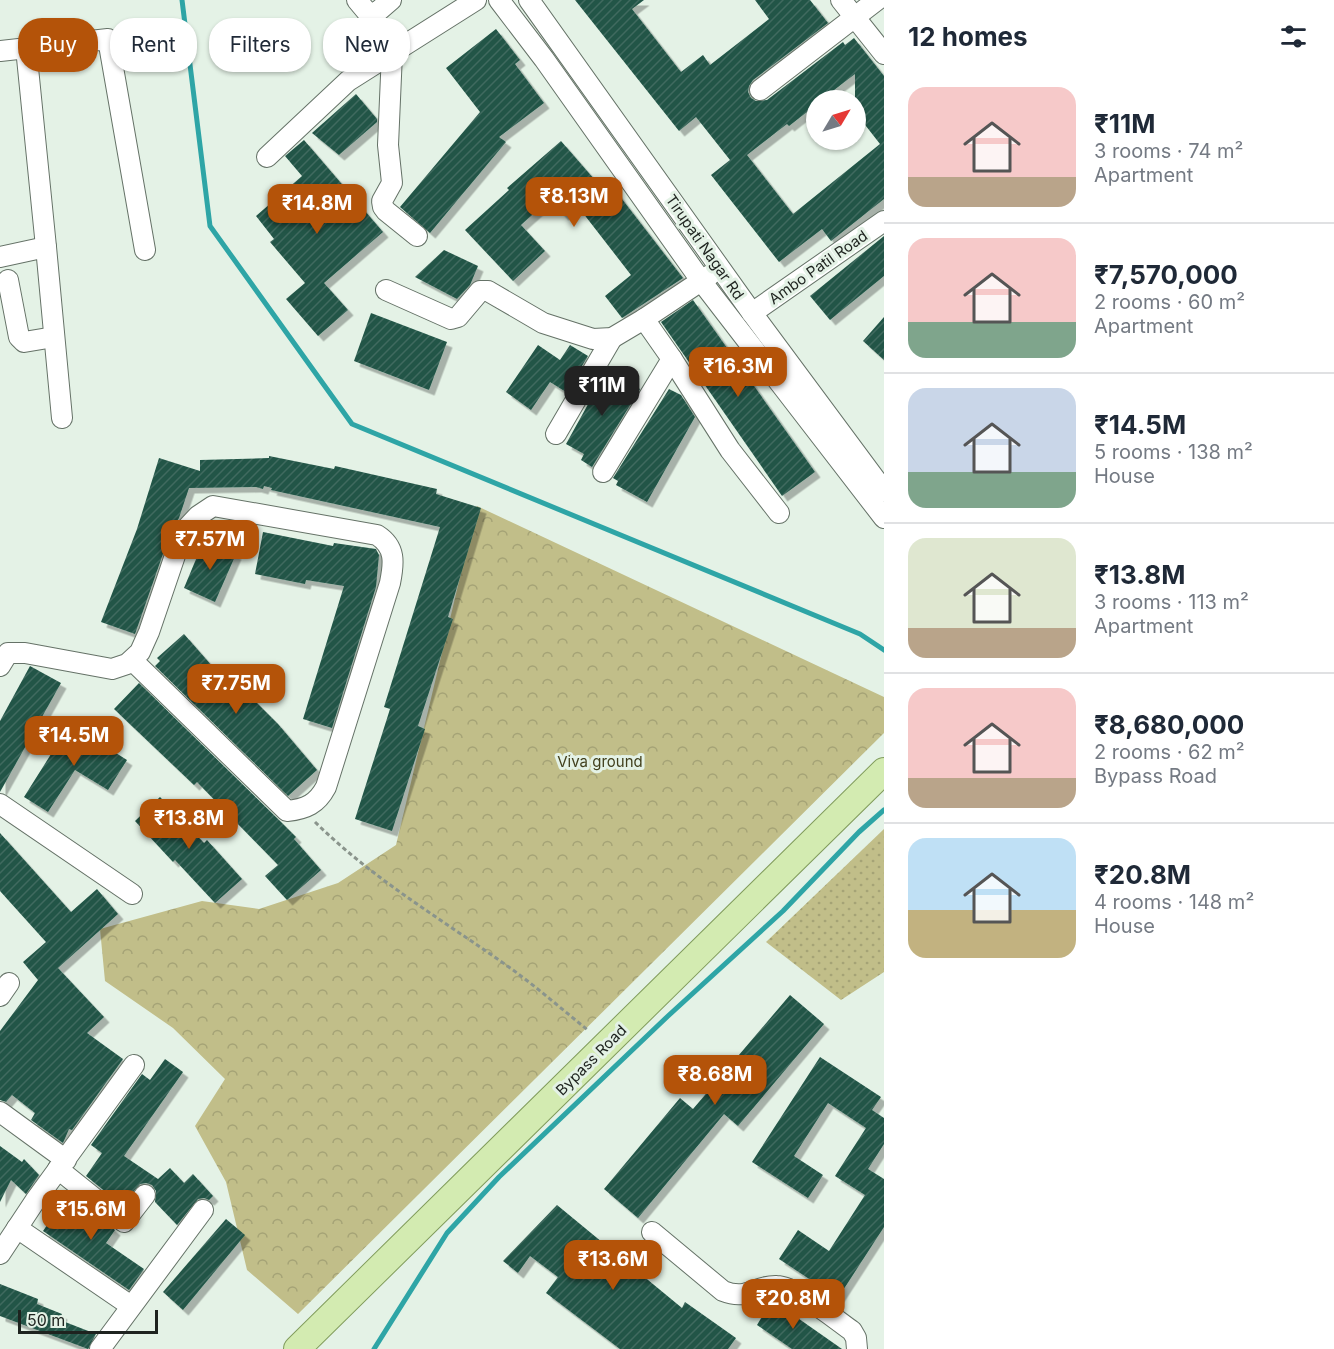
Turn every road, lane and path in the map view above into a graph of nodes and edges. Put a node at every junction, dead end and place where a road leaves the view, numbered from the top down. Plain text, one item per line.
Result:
1 (357, 0) edge
2 (391, 0) edge
3 (476, 0) edge
4 (529, 0) edge
5 (841, 0) edge
6 (877, 0) edge
7 (505, 2) edge
8 (855, 17) junction
9 (98, 40) edge
10 (410, 42) edge
11 (18, 49) edge
12 (0, 51) edge
13 (884, 54) edge
14 (28, 72) edge
15 (362, 72) edge
16 (391, 72) edge
17 (760, 90) dead end
18 (267, 157) dead end
19 (884, 221) edge
20 (417, 236) dead end
21 (46, 247) junction
22 (145, 250) dead end
23 (0, 257) edge
24 (720, 268) junction
25 (8, 280) dead end
26 (702, 282) junction
27 (386, 290) dead end
28 (752, 314) junction
29 (644, 320) junction
30 (54, 337) junction
31 (612, 338) junction
32 (672, 359) junction
33 (62, 418) dead end
34 (556, 434) dead end
35 (603, 471) dead end
36 (884, 491) edge
37 (779, 513) dead end
38 (884, 518) edge
39 (132, 660) junction
40 (0, 666) edge
41 (884, 771) edge
42 (0, 804) edge
43 (302, 810) junction
44 (132, 894) dead end
45 (606, 1045) junction
46 (134, 1065) dead end
47 (0, 1112) edge
48 (62, 1165) junction
49 (146, 1195) dead end
50 (203, 1210) dead end
51 (17, 1228) junction
52 (652, 1232) dead end
53 (0, 1254) edge
54 (131, 1306) junction
55 (307, 1344) edge
56 (100, 1349) edge
57 (857, 1349) edge

1 - 2 street
3 - 10 street
4 - 24 street, Tirupati Nagar Rd
5 - 8 street
6 - 8 street
7 - 26 street
8 - 13 street
8 - 17 street
9 - 22 street
11 - 12 street
14 - 21 street
15 - 18 street
16 - 20 street
19 - 28 street, Ambo Patil Road
21 - 23 street
21 - 30 street
24 - 26 street
24 - 28 street, Tirupati Nagar Rd
25 - 30 street
26 - 29 street
26 - 38 street
27 - 31 street
28 - 36 street, Tirupati Nagar Rd
29 - 31 street
29 - 32 street
30 - 33 street
31 - 34 street
32 - 35 street
32 - 37 street
39 - 40 street
39 - 43 street
39 - 43 street
41 - 45 main road, Bypass Road
42 - 44 street
43 - 45 path
45 - 55 main road, Bypass Road
46 - 48 street
47 - 48 street
48 - 49 street
48 - 51 street
50 - 54 street
51 - 53 street
51 - 54 street
52 - 57 street
54 - 56 street

